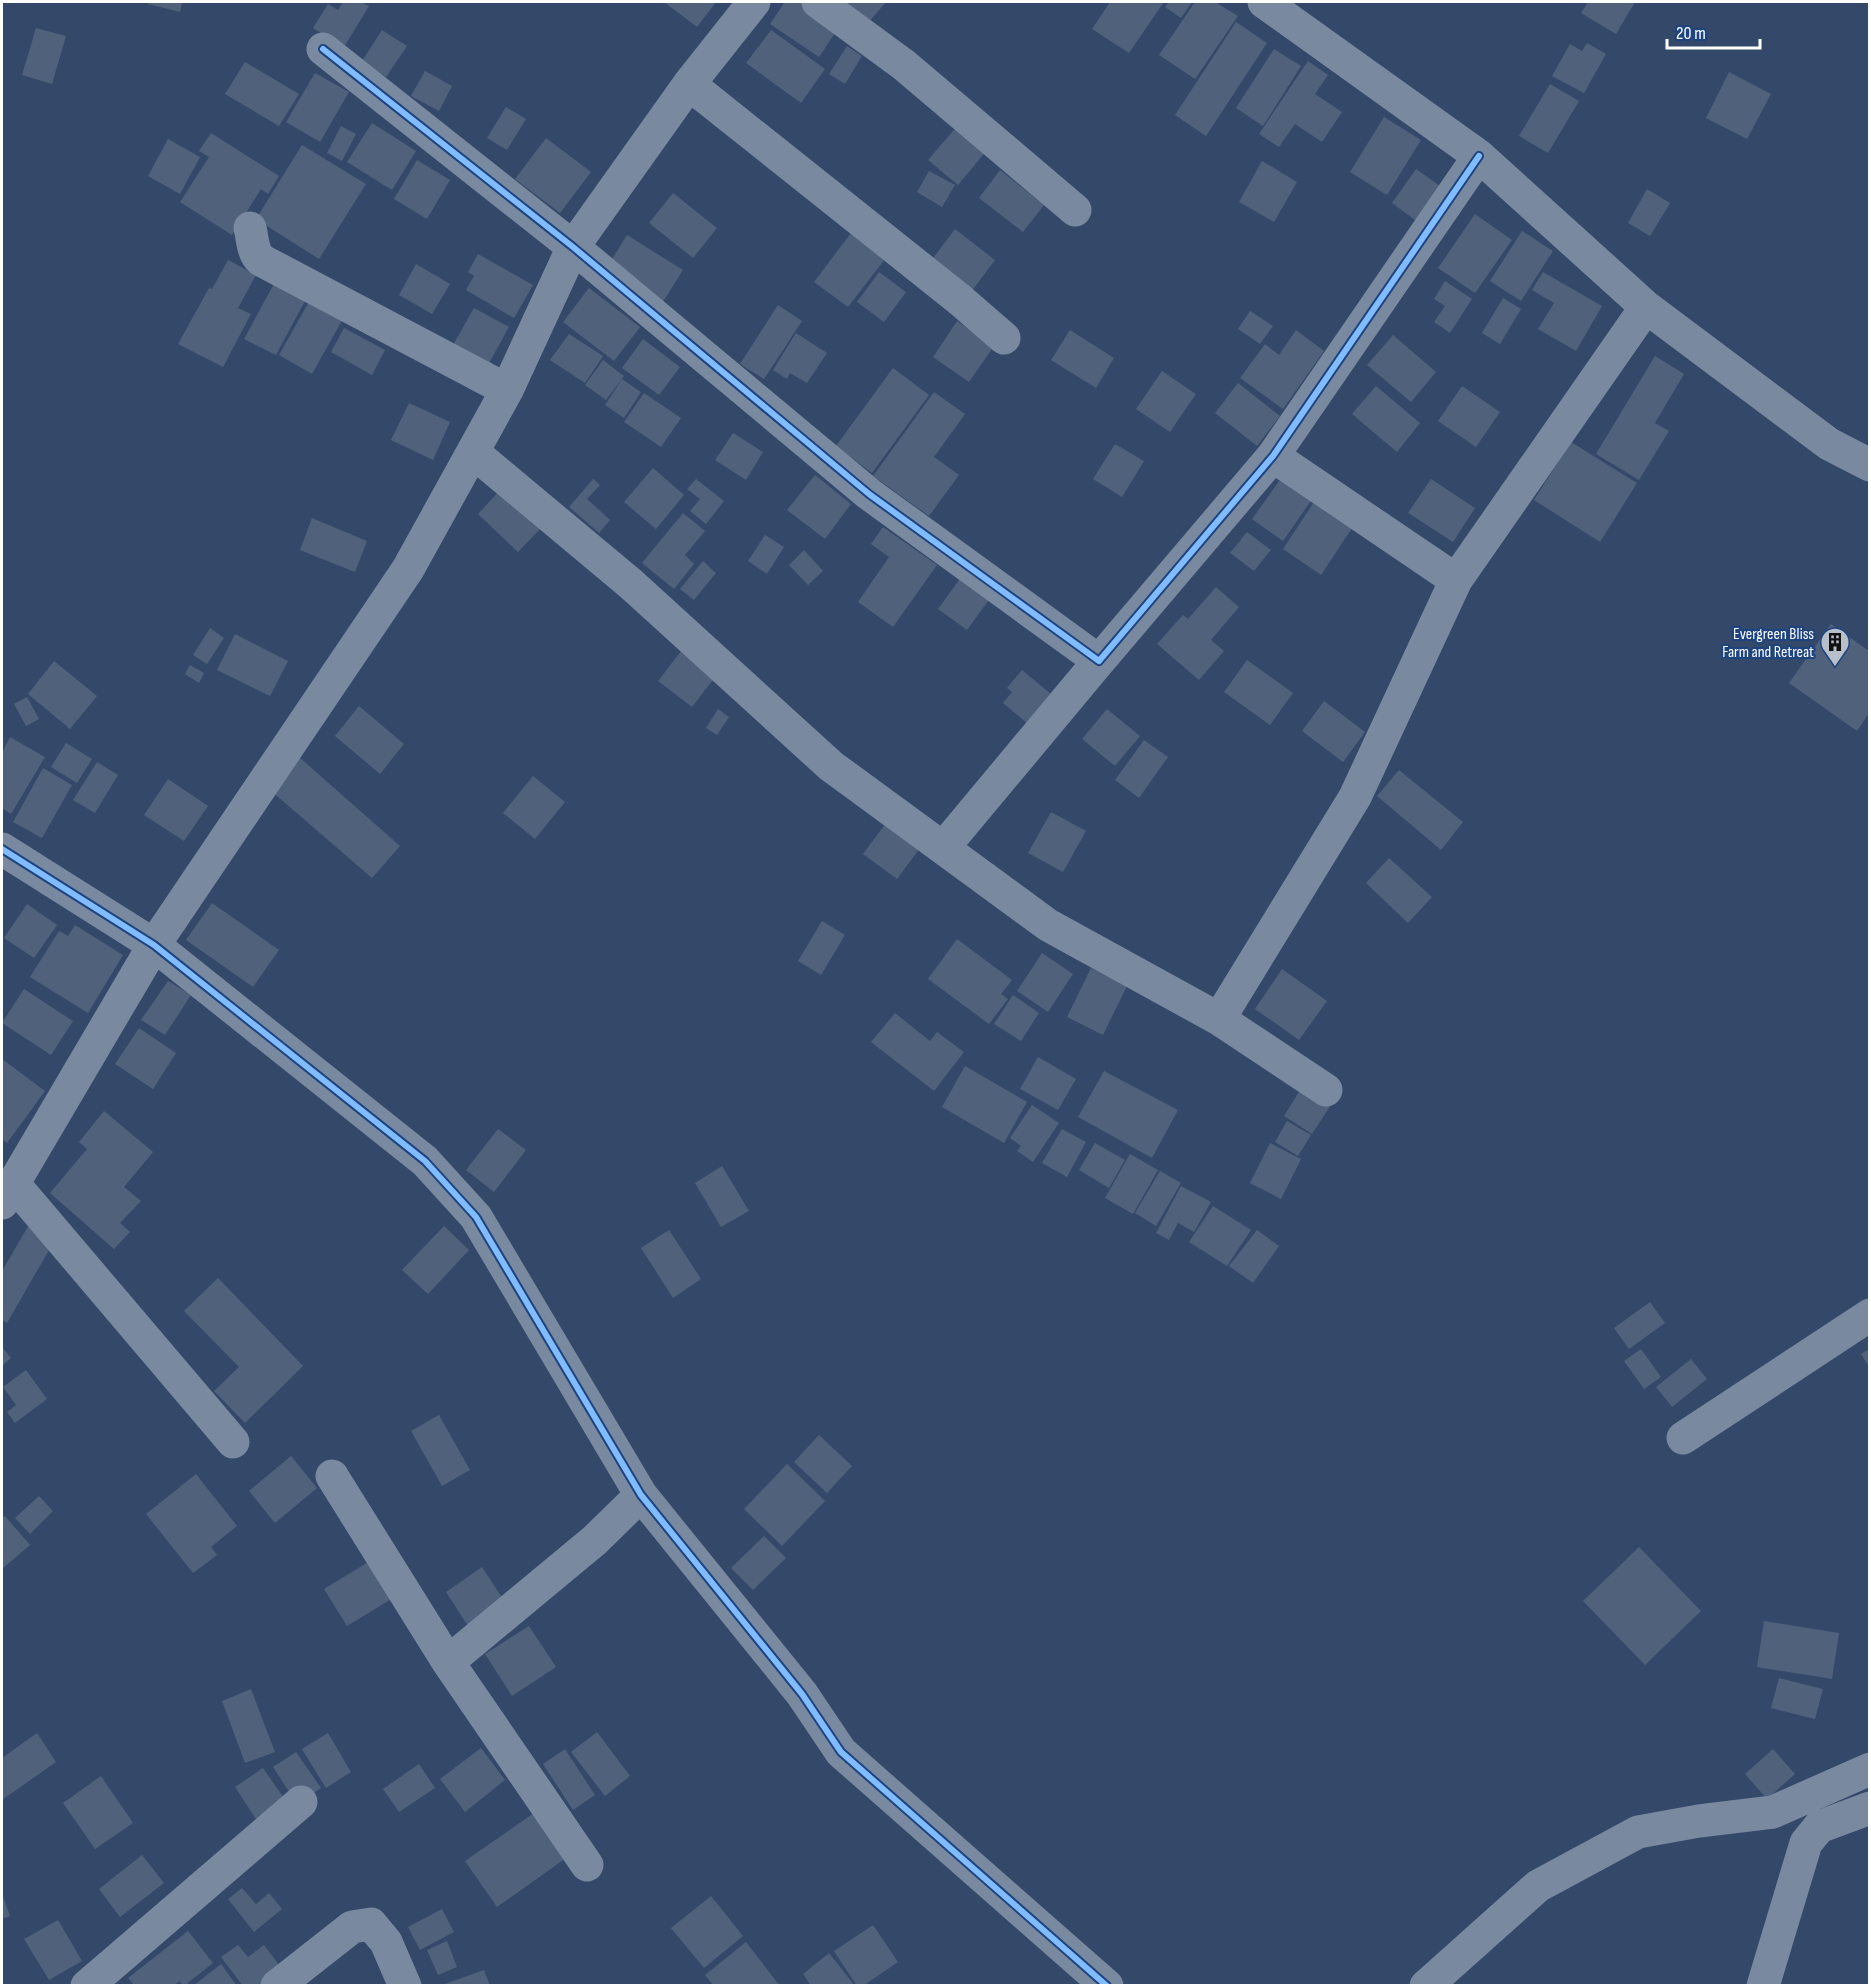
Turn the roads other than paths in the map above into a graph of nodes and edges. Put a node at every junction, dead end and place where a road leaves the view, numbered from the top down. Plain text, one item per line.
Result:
1 (754, 2) edge
2 (818, 2) edge
3 (1264, 2) edge
4 (323, 49) dead end
5 (689, 84) junction
6 (1479, 156) junction
7 (1075, 210) dead end
8 (250, 228) dead end
9 (573, 247) junction
10 (1646, 306) junction
11 (1004, 338) dead end
12 (507, 390) junction
13 (473, 452) junction
14 (1273, 456) junction
15 (1869, 465) edge
16 (1456, 580) junction
17 (1100, 661) junction
18 (943, 848) junction
19 (2, 849) edge
20 (154, 945) junction
21 (1219, 1019) junction
22 (1326, 1090) dead end
23 (7, 1193) edge
24 (1869, 1315) edge
25 (1683, 1438) dead end
26 (233, 1442) dead end
27 (332, 1476) dead end
28 (641, 1495) junction
29 (448, 1662) junction
30 (1869, 1769) edge
31 (301, 1802) dead end
32 (1869, 1808) edge
33 (587, 1864) dead end
34 (1088, 1981) edge
35 (87, 1986) edge
36 (277, 1986) edge
37 (405, 1986) edge
38 (1426, 1986) edge
39 (1763, 1986) edge

1 - 5 street
2 - 7 street
3 - 6 street
4 - 9 street
5 - 9 street
5 - 11 street
6 - 10 street
6 - 14 street
8 - 12 street
9 - 12 street
9 - 17 street
10 - 15 street
10 - 16 street
12 - 13 street
13 - 18 street
13 - 20 street
14 - 16 street
14 - 17 street
16 - 21 street
17 - 18 street
18 - 21 street
19 - 20 street
20 - 23 street
20 - 28 street
21 - 22 street
23 - 26 street
24 - 25 street
27 - 29 street
28 - 29 street
28 - 34 street
29 - 33 street
30 - 38 street
31 - 35 street
32 - 39 street
36 - 37 street

